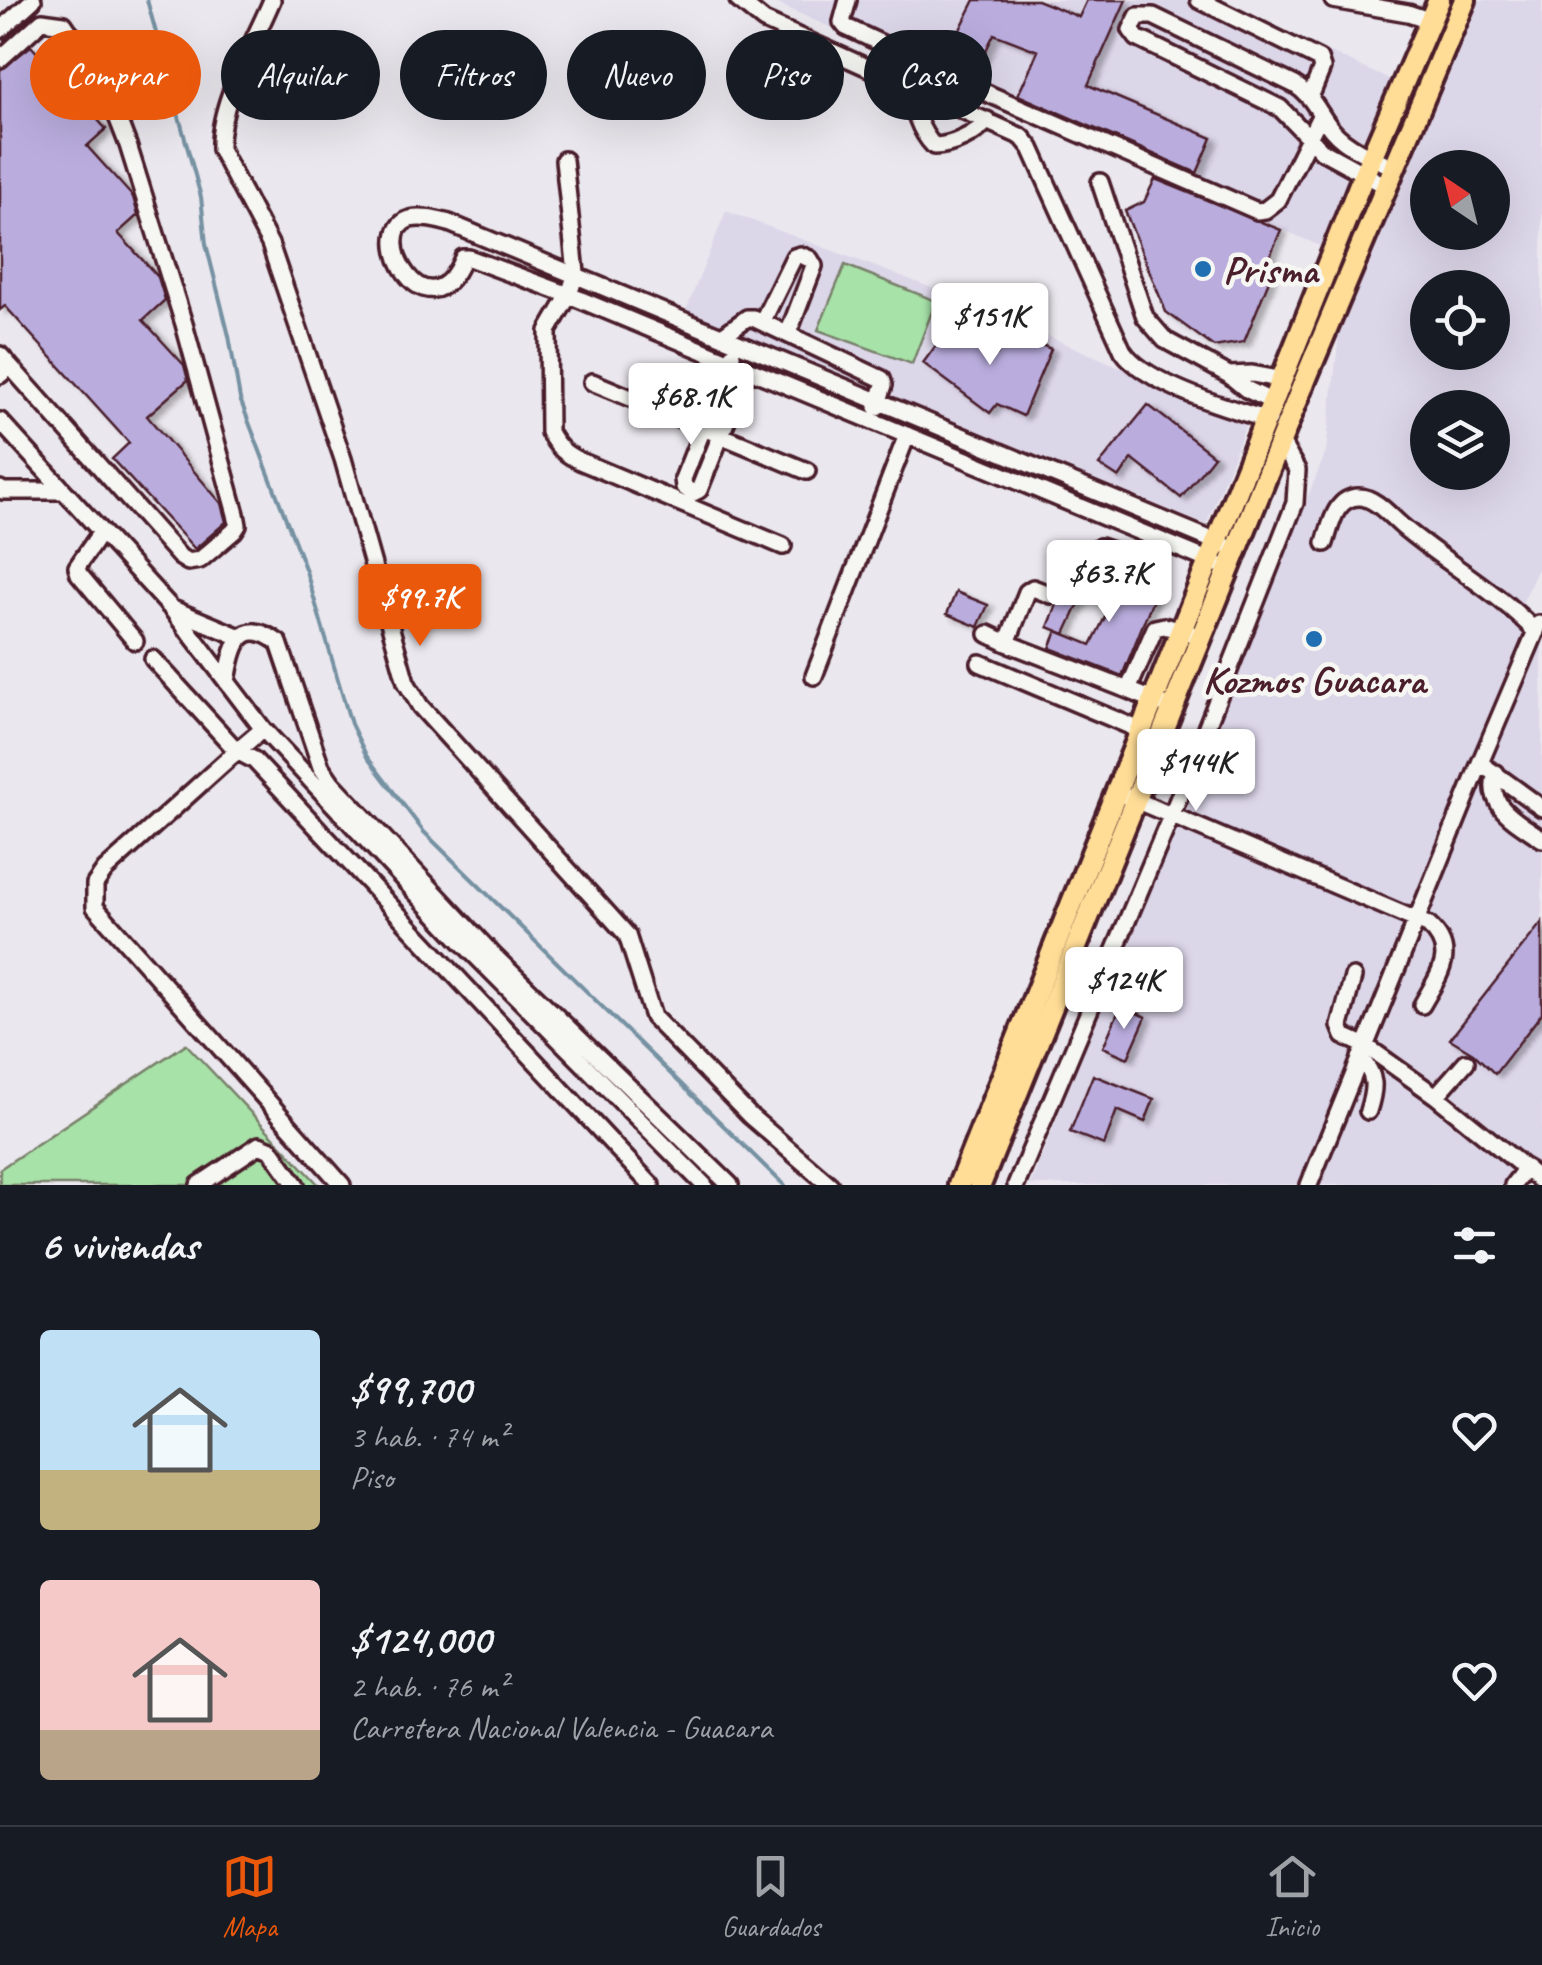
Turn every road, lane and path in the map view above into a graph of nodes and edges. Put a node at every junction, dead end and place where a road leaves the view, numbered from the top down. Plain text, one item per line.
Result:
1 (33, 0) edge
2 (272, 0) edge
3 (738, 0) edge
4 (848, 0) edge
5 (1199, 0) edge
6 (1333, 0) edge
7 (1439, 0) edge
8 (1465, 0) edge
9 (1430, 20) junction
10 (0, 30) edge
11 (0, 59) edge
12 (864, 65) edge
13 (1311, 96) junction
14 (1321, 114) junction
15 (919, 120) edge
16 (988, 120) joint
17 (1307, 139) junction
18 (564, 160) dead end
19 (1368, 165) junction
20 (1392, 178) junction
21 (1100, 182) dead end
22 (576, 273) junction
23 (569, 296) junction
24 (762, 322) junction
25 (788, 334) junction
26 (730, 339) junction
27 (730, 362) junction
28 (3, 366) edge
29 (747, 370) junction
30 (1229, 375) junction
31 (1284, 380) junction
32 (592, 382) dead end
33 (880, 401) junction
34 (1272, 411) junction
35 (871, 419) junction
36 (0, 421) edge
37 (702, 428) junction
38 (721, 435) junction
39 (908, 435) junction
40 (1281, 442) junction
41 (807, 472) dead end
42 (0, 488) edge
43 (64, 491) junction
44 (101, 532) junction
45 (1156, 539) junction
46 (1324, 542) dead end
47 (783, 546) dead end
48 (1100, 546) dead end
49 (1223, 556) junction
50 (1051, 595) dead end
51 (172, 608) junction
52 (1182, 631) junction
53 (988, 634) dead end
54 (240, 637) junction
55 (1203, 637) junction
56 (135, 642) dead end
57 (1007, 643) junction
58 (1142, 657) junction
59 (153, 659) dead end
60 (980, 663) dead end
61 (1178, 668) junction
62 (814, 676) dead end
63 (227, 682) junction
64 (1128, 690) junction
65 (1153, 700) junction
66 (1173, 708) junction
67 (262, 729) junction
68 (1140, 730) junction
69 (236, 751) junction
70 (1480, 764) junction
71 (1496, 773) junction
72 (1127, 796) junction
73 (1542, 808) edge
74 (1170, 816) junction
75 (1542, 840) edge
76 (1415, 922) junction
77 (1354, 977) dead end
78 (1422, 1005) dead end
79 (1363, 1052) junction
80 (1466, 1062) dead end
81 (1436, 1096) junction
82 (1368, 1111) dead end
83 (1526, 1168) junction
84 (1542, 1182) edge
85 (199, 1185) edge
86 (296, 1185) edge
87 (342, 1185) edge
88 (651, 1185) edge
89 (704, 1185) edge
90 (730, 1185) edge
91 (830, 1185) edge
92 (960, 1185) edge
93 (980, 1185) edge
94 (1016, 1185) edge
95 (1309, 1185) edge
96 (1513, 1185) edge

1 - 10 street
2 - 91 street
3 - 12 street
4 - 17 street
5 - 13 street
6 - 9 street
7 - 9 main road
8 - 20 main road
9 - 19 main road
11 - 28 street
13 - 14 street
13 - 17 street
14 - 17 street
14 - 19 street
15 - 16 street
16 - 34 street
17 - 19 street
18 - 22 street
19 - 20 street
19 - 31 main road
20 - 40 main road
21 - 30 street
22 - 23 street
22 - 23 street
22 - 26 street
23 - 27 street
23 - 47 street
24 - 25 street
24 - 25 street
24 - 26 street
25 - 33 street
26 - 27 street
26 - 33 street
27 - 29 street
27 - 37 street
29 - 35 street
29 - 38 street
30 - 31 street
30 - 34 street
31 - 34 main road
32 - 37 street
33 - 35 street
33 - 49 street
34 - 49 main road
35 - 39 street
36 - 43 street
37 - 38 street
37 - 38 street
38 - 41 street
39 - 45 street
39 - 62 street
40 - 49 main road
40 - 74 street
42 - 43 street
43 - 44 street
44 - 51 street
44 - 56 street
45 - 48 street
45 - 49 street
46 - 70 street
49 - 52 main road
49 - 55 main road
50 - 57 street
51 - 54 street
51 - 63 street
52 - 55 street
52 - 58 street
52 - 61 main road
53 - 57 street
54 - 63 street
54 - 90 street
55 - 61 main road
57 - 64 street
58 - 61 street
58 - 64 street
59 - 69 street
60 - 68 street
61 - 65 main road
61 - 66 main road
63 - 67 street
64 - 65 street
65 - 66 street
65 - 68 main road
66 - 72 main road
67 - 69 street
67 - 89 street
68 - 72 main road
69 - 87 street
69 - 88 street
70 - 71 street
70 - 76 street
71 - 73 street
71 - 75 street
72 - 74 street
72 - 92 main road
72 - 93 main road
74 - 76 street
74 - 94 street
76 - 78 street
76 - 79 street
77 - 79 street
79 - 81 street
79 - 82 street
79 - 95 street
80 - 81 street
81 - 83 street
83 - 84 street
83 - 96 street
85 - 86 street

